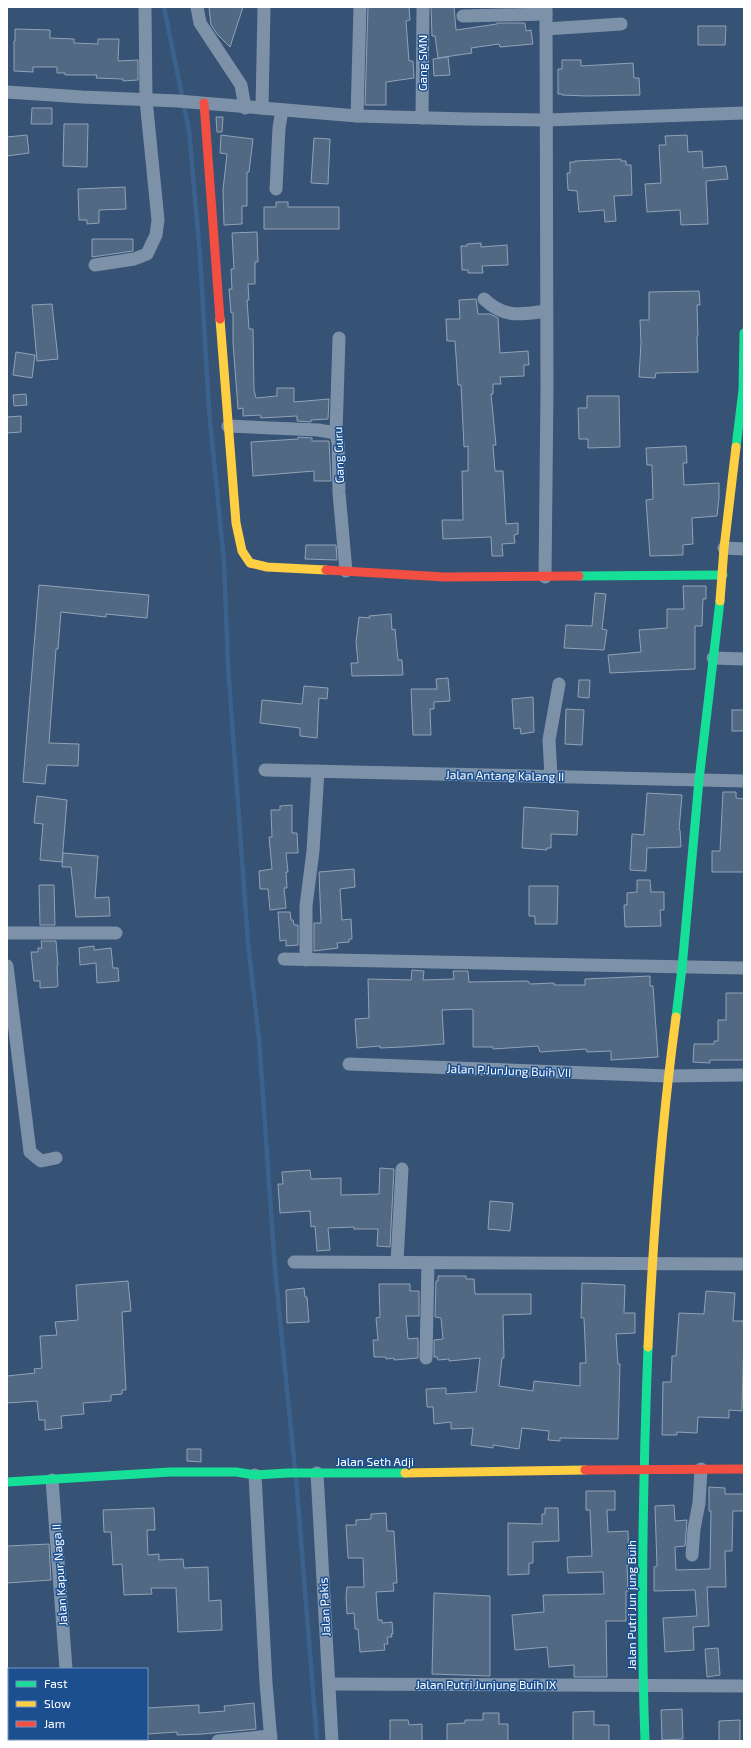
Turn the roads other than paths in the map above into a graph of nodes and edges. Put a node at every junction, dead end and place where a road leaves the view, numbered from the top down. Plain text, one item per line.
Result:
1 (145, 7) edge
2 (197, 7) edge
3 (264, 7) edge
4 (360, 7) edge
5 (422, 7) edge
6 (546, 11) edge
7 (463, 16) dead end
8 (621, 24) dead end
9 (546, 29) junction
10 (7, 92) edge
11 (146, 100) junction
12 (201, 103) junction
13 (245, 108) junction
14 (262, 108) junction
15 (282, 110) junction
16 (744, 113) edge
17 (357, 116) junction
18 (422, 118) junction
19 (546, 120) junction
20 (276, 189) dead end
21 (95, 264) dead end
22 (484, 299) dead end
23 (546, 311) junction
24 (744, 333) edge
25 (339, 338) dead end
26 (744, 390) edge
27 (228, 426) junction
28 (336, 433) junction
29 (724, 548) junction
30 (744, 549) edge
31 (346, 571) junction
32 (723, 575) junction
33 (545, 577) junction
34 (713, 658) junction
35 (744, 659) edge
36 (559, 684) dead end
37 (265, 770) dead end
38 (318, 771) junction
39 (551, 776) junction
40 (699, 780) junction
41 (744, 781) edge
42 (116, 932) dead end
43 (7, 933) edge
44 (284, 959) dead end
45 (306, 960) junction
46 (7, 966) edge
47 (682, 968) junction
48 (744, 968) edge
49 (349, 1064) dead end
50 (744, 1075) edge
51 (668, 1076) junction
52 (56, 1158) dead end
53 (402, 1169) dead end
54 (294, 1262) dead end
55 (396, 1262) junction
56 (428, 1263) junction
57 (744, 1264) edge
58 (652, 1265) junction
59 (426, 1358) dead end
60 (643, 1469) junction
61 (702, 1469) junction
62 (744, 1469) edge
63 (314, 1473) junction
64 (255, 1475) junction
65 (52, 1480) junction
66 (7, 1482) edge
67 (692, 1555) dead end
68 (66, 1668) edge
69 (329, 1684) junction
70 (643, 1685) junction
71 (744, 1686) edge
72 (271, 1739) edge
73 (218, 1741) edge
74 (332, 1741) edge
75 (645, 1741) edge

1 - 11 street
2 - 13 street
3 - 14 street
4 - 17 street
5 - 18 street, Gang SMN
6 - 7 street
6 - 9 street
8 - 9 street
9 - 19 street
10 - 11 street
11 - 12 street
11 - 21 street
12 - 13 street
12 - 27 street
13 - 14 street
14 - 15 street
15 - 17 street
15 - 20 street
16 - 19 street
17 - 18 street
18 - 19 street
19 - 23 street
22 - 23 street
23 - 33 street
24 - 26 street, Jalan Putri Jun jung Buih
25 - 28 street, Gang Guru
26 - 29 street, Jalan Putri Jun jung Buih
27 - 28 street
27 - 31 street
28 - 31 street, Gang Guru
29 - 30 street
29 - 32 street, Jalan Putri Jun jung Buih
31 - 33 street
32 - 33 street
32 - 34 street, Jalan Putri Jun jung Buih
34 - 35 street
34 - 40 street, Jalan Putri Jun jung Buih
36 - 39 street
37 - 38 street, Jalan Antang Kalang II
38 - 39 street, Jalan Antang Kalang II
38 - 45 street
39 - 40 street, Jalan Antang Kalang II
40 - 41 street, Jalan Antang Kalang II
40 - 47 street, Jalan Putri Jun jung Buih
42 - 43 street
44 - 45 street
45 - 47 street
46 - 52 street
47 - 48 street
47 - 51 street, Jalan Putri Jun jung Buih
49 - 51 street, Jalan P.JunJung Buih VII
50 - 51 street, Jalan P.JunJung Buih VII
51 - 58 street, Jalan Putri Jun jung Buih
53 - 55 street
54 - 55 street
55 - 56 street
56 - 58 street
56 - 59 street
57 - 58 street
58 - 60 street, Jalan Putri Jun jung Buih
60 - 61 street, Jalan Seth Adji
60 - 63 street, Jalan Seth Adji
60 - 70 street, Jalan Putri Jun jung Buih
61 - 62 street, Jalan Seth Adji
61 - 67 street
63 - 64 street, Jalan Seth Adji
63 - 69 street, Jalan Pakis
64 - 65 street, Jalan Seth Adji
64 - 72 street
65 - 66 street, Jalan Seth Adji
65 - 68 street, Jalan Kapur Naga II
69 - 70 street, Jalan Putri Junjung Buih IX
69 - 74 street, Jalan Pakis
70 - 71 street, Jalan Putri Junjung Buih IX
70 - 75 street, Jalan Putri Jun jung Buih
72 - 73 street

